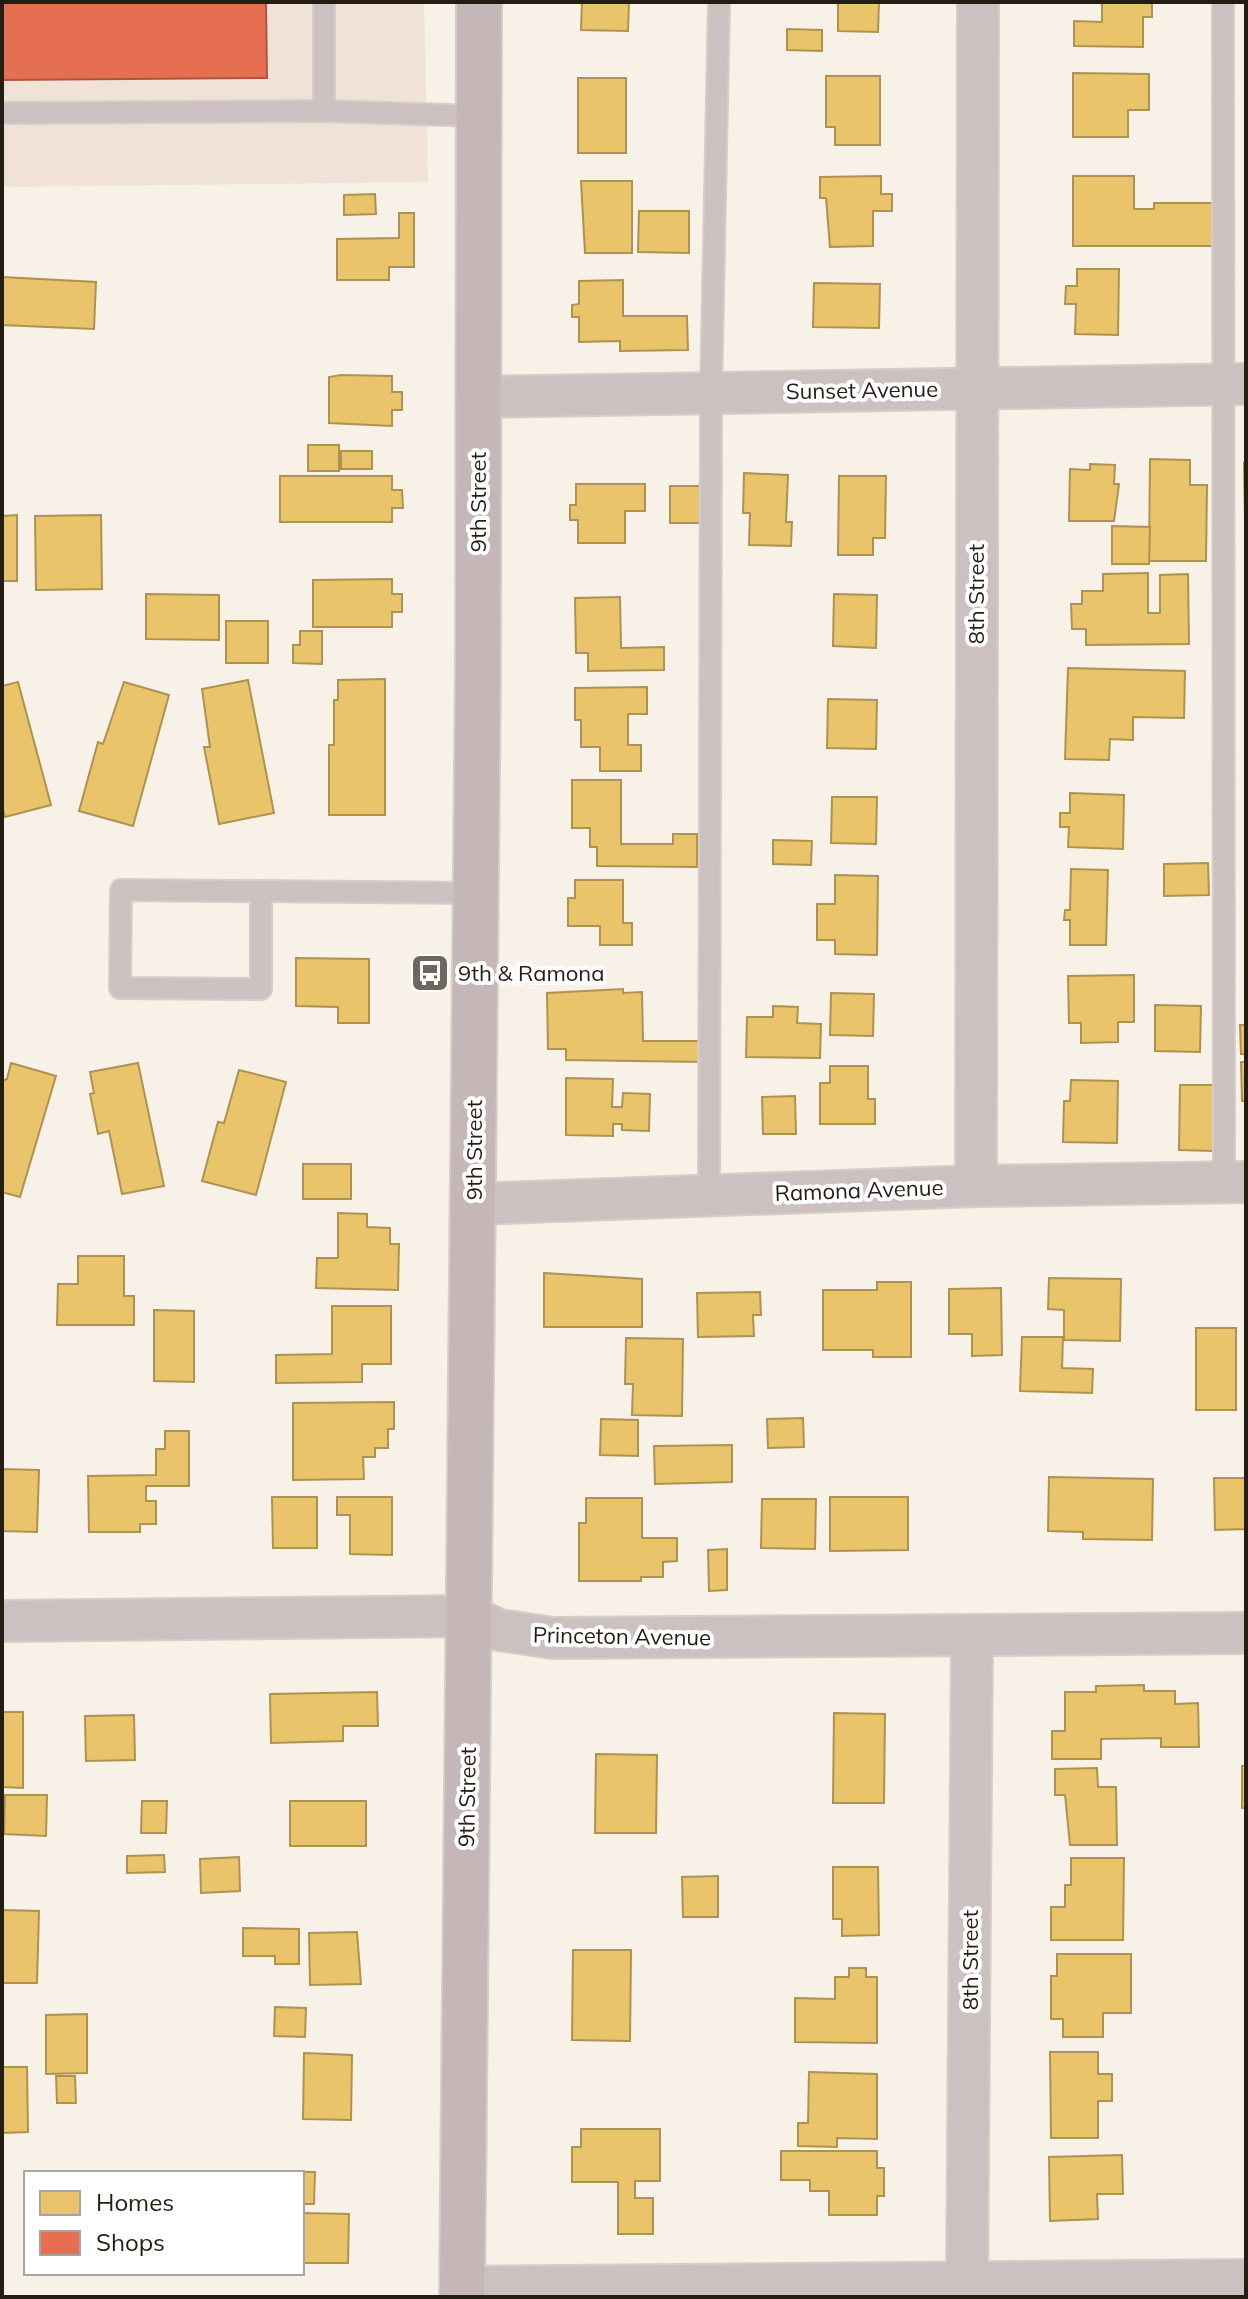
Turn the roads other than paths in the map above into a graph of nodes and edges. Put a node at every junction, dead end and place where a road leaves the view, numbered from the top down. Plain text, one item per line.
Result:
1 (324, 2) edge
2 (479, 2) edge
3 (719, 2) edge
4 (978, 2) edge
5 (1223, 2) edge
6 (324, 111) junction
7 (2, 113) edge
8 (479, 116) junction
9 (1235, 384) edge
10 (975, 387) junction
11 (711, 393) junction
12 (478, 397) junction
13 (261, 892) junction
14 (476, 893) junction
15 (1235, 1182) edge
16 (976, 1186) junction
17 (709, 1195) junction
18 (473, 1204) junction
19 (470, 1616) junction
20 (2, 1621) edge
21 (1246, 1633) edge
22 (972, 1637) junction
23 (1246, 2280) edge
24 (985, 2288) edge
25 (462, 2292) edge

1 - 6 lane
2 - 8 street, 9th Street
3 - 11 lane
4 - 10 street, 8th Street
5 - 9 lane
6 - 7 lane
6 - 8 lane
8 - 12 street, 9th Street
9 - 10 street, Sunset Avenue
9 - 15 lane
10 - 11 street, Sunset Avenue
10 - 16 street, 8th Street
11 - 12 street, Sunset Avenue
11 - 17 lane
12 - 14 street, 9th Street
13 - 13 lane
13 - 14 lane
14 - 18 street, 9th Street
15 - 16 street, Ramona Avenue
16 - 17 street, Ramona Avenue
17 - 18 street, Ramona Avenue
18 - 19 street, 9th Street
19 - 20 street, Princeton Avenue
19 - 22 street, Princeton Avenue
19 - 25 street, 9th Street
21 - 22 street, Princeton Avenue
22 - 24 street, 8th Street
23 - 24 street
24 - 25 street

